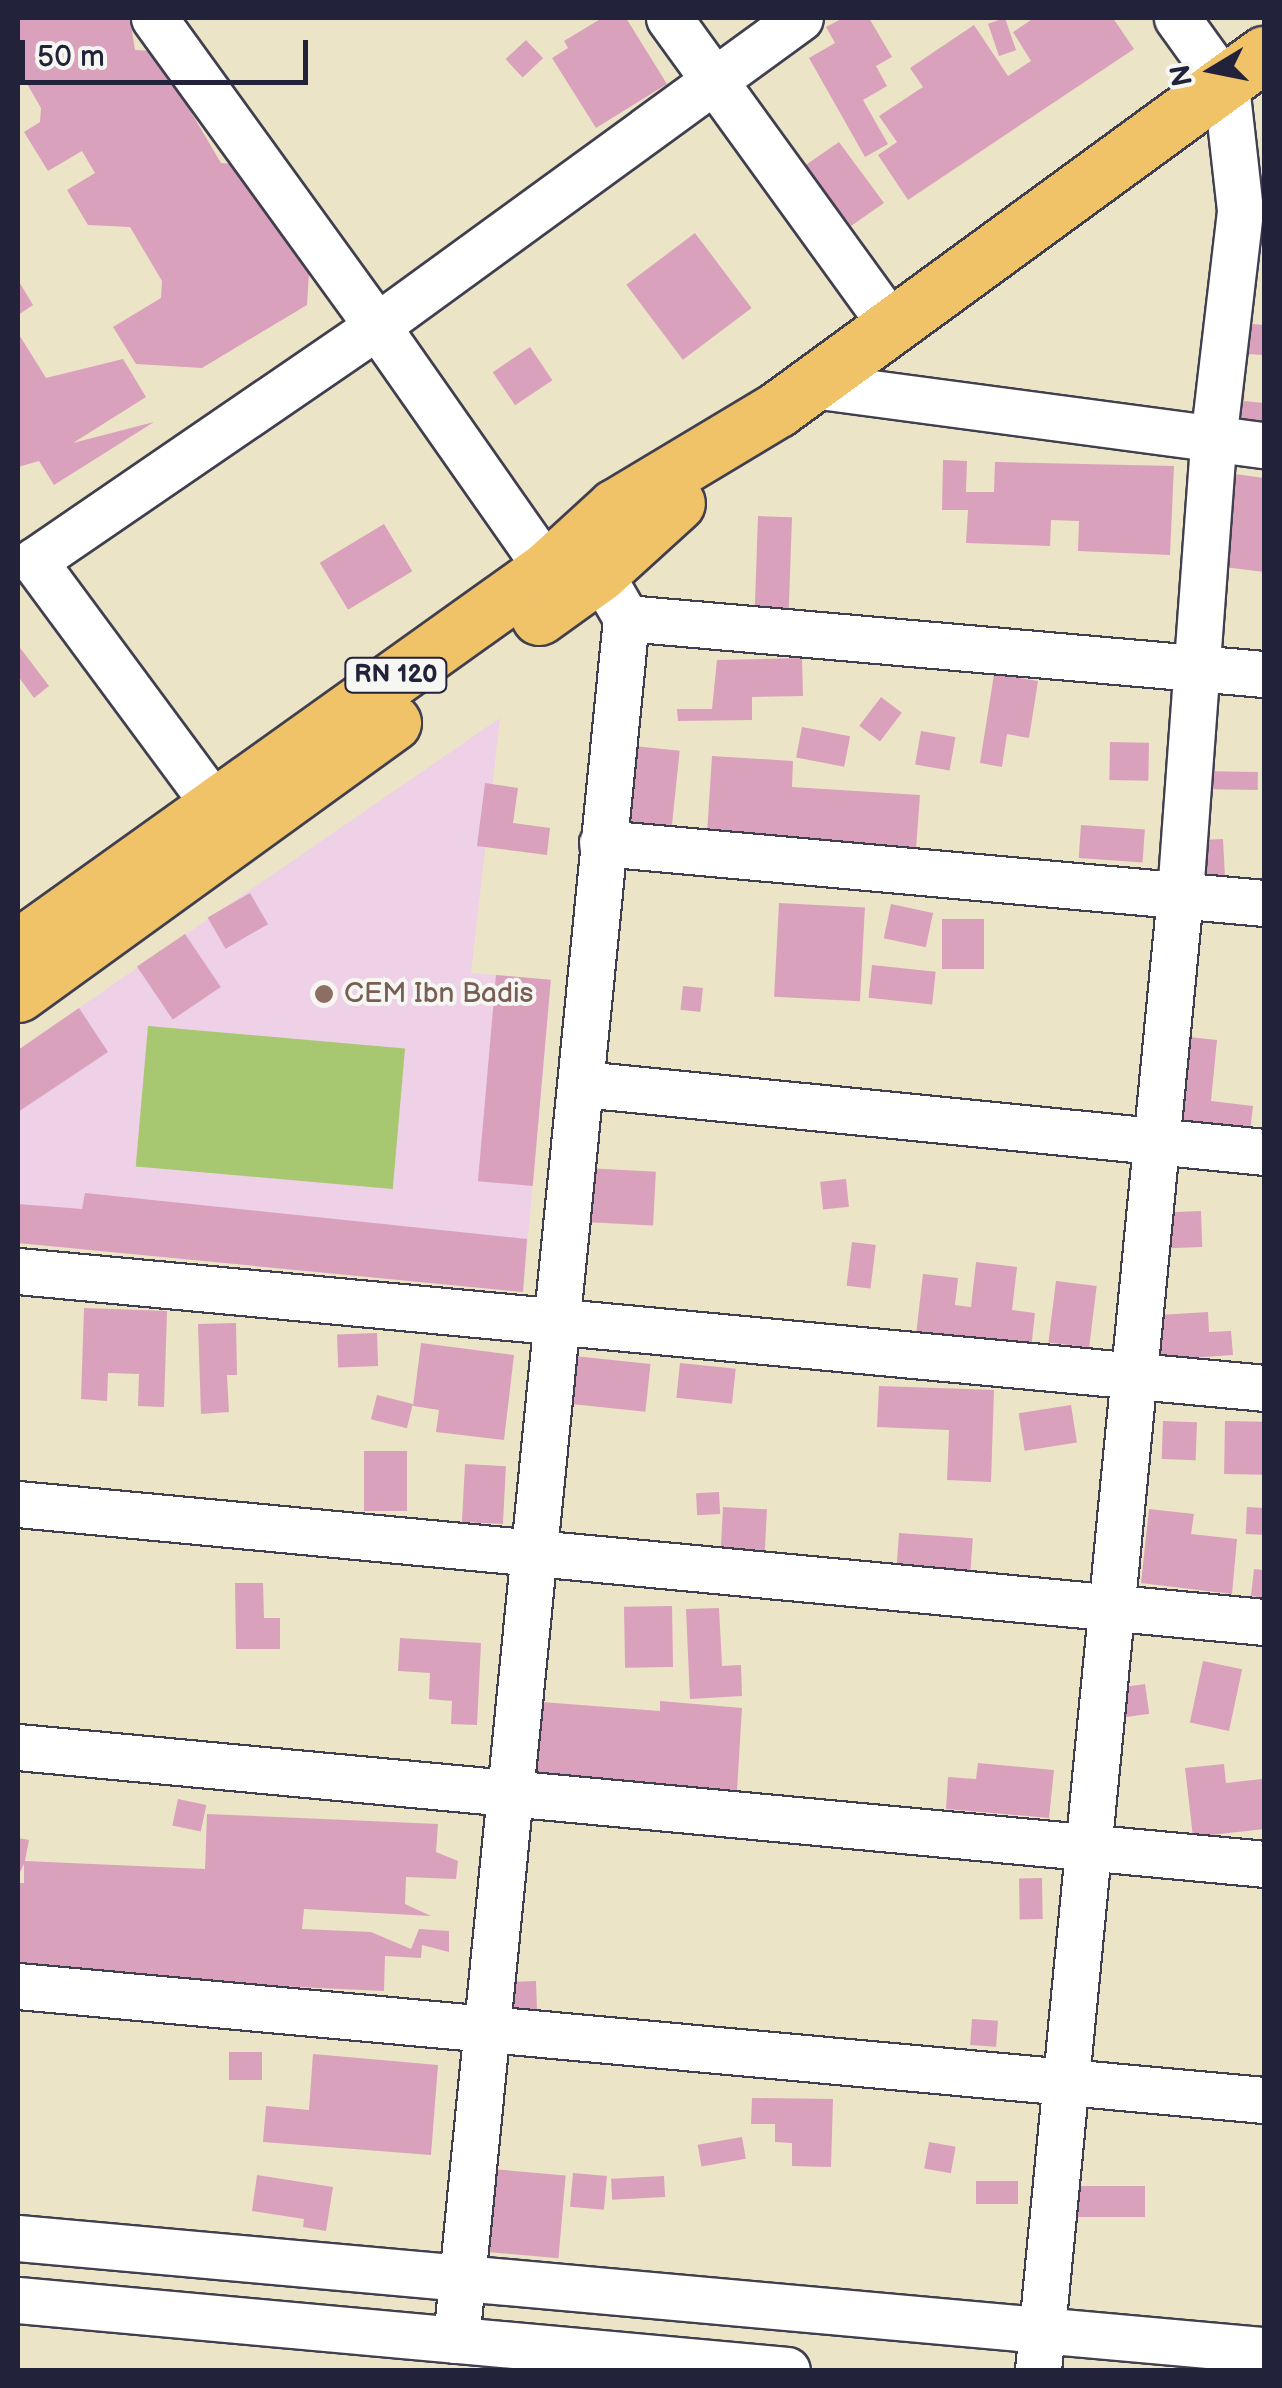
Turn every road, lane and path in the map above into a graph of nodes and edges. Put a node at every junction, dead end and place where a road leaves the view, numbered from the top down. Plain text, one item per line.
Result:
1 (154, 18) edge
2 (669, 18) edge
3 (800, 18) edge
4 (1177, 18) edge
5 (1252, 67) edge
6 (714, 79) junction
7 (1252, 211) edge
8 (378, 326) junction
9 (893, 326) junction
10 (795, 397) junction
11 (1213, 440) junction
12 (1264, 446) edge
13 (26, 550) edge
14 (591, 586) junction
15 (1197, 667) junction
16 (1264, 674) edge
17 (212, 804) junction
18 (602, 843) junction
19 (1180, 894) junction
20 (1264, 903) edge
21 (18, 947) edge
22 (18, 994) edge
23 (582, 1084) junction
24 (1155, 1142) junction
25 (1264, 1152) edge
26 (18, 1271) edge
27 (559, 1321) junction
28 (1132, 1376) junction
29 (1264, 1388) edge
30 (18, 1504) edge
31 (535, 1554) junction
32 (1110, 1608) junction
33 (1264, 1622) edge
34 (18, 1747) edge
35 (512, 1794) junction
36 (1086, 1847) junction
37 (1264, 1864) edge
38 (18, 1986) edge
39 (488, 2030) junction
40 (1067, 2082) junction
41 (1264, 2100) edge
42 (18, 2238) edge
43 (462, 2278) junction
44 (18, 2300) edge
45 (326, 2329) junction
46 (456, 2340) junction
47 (1040, 2349) edge
48 (1264, 2350) edge
49 (719, 2368) edge
50 (360, 2370) edge
51 (788, 2370) edge

1 - 8 street
2 - 6 street
3 - 6 street
4 - 5 street
5 - 7 street
5 - 9 main road, RN 120
6 - 8 street
6 - 9 street
7 - 11 street
8 - 13 street
8 - 14 street
9 - 10 main road, RN 120
10 - 11 street
10 - 14 main road, RN 120
11 - 12 street
11 - 15 street
13 - 17 street
14 - 15 street
14 - 17 main road, RN 120
14 - 18 street
14 - 22 main road
15 - 16 street
15 - 19 street
17 - 21 main road, RN 120
18 - 19 street
18 - 23 street
19 - 20 street
19 - 24 street
23 - 24 street
23 - 27 street
24 - 25 street
24 - 28 street
26 - 27 street
27 - 28 street
27 - 31 street
28 - 29 street
28 - 32 street
30 - 31 street
31 - 32 street
31 - 35 street
32 - 33 street
32 - 36 street
34 - 35 street
35 - 36 street
35 - 39 street
36 - 37 street
36 - 40 street
38 - 39 street
39 - 40 street
39 - 43 street
40 - 41 street
40 - 47 street
42 - 43 street
43 - 46 street
43 - 47 street
44 - 45 street
45 - 46 street
45 - 50 street
46 - 49 street
47 - 48 street
49 - 51 street

